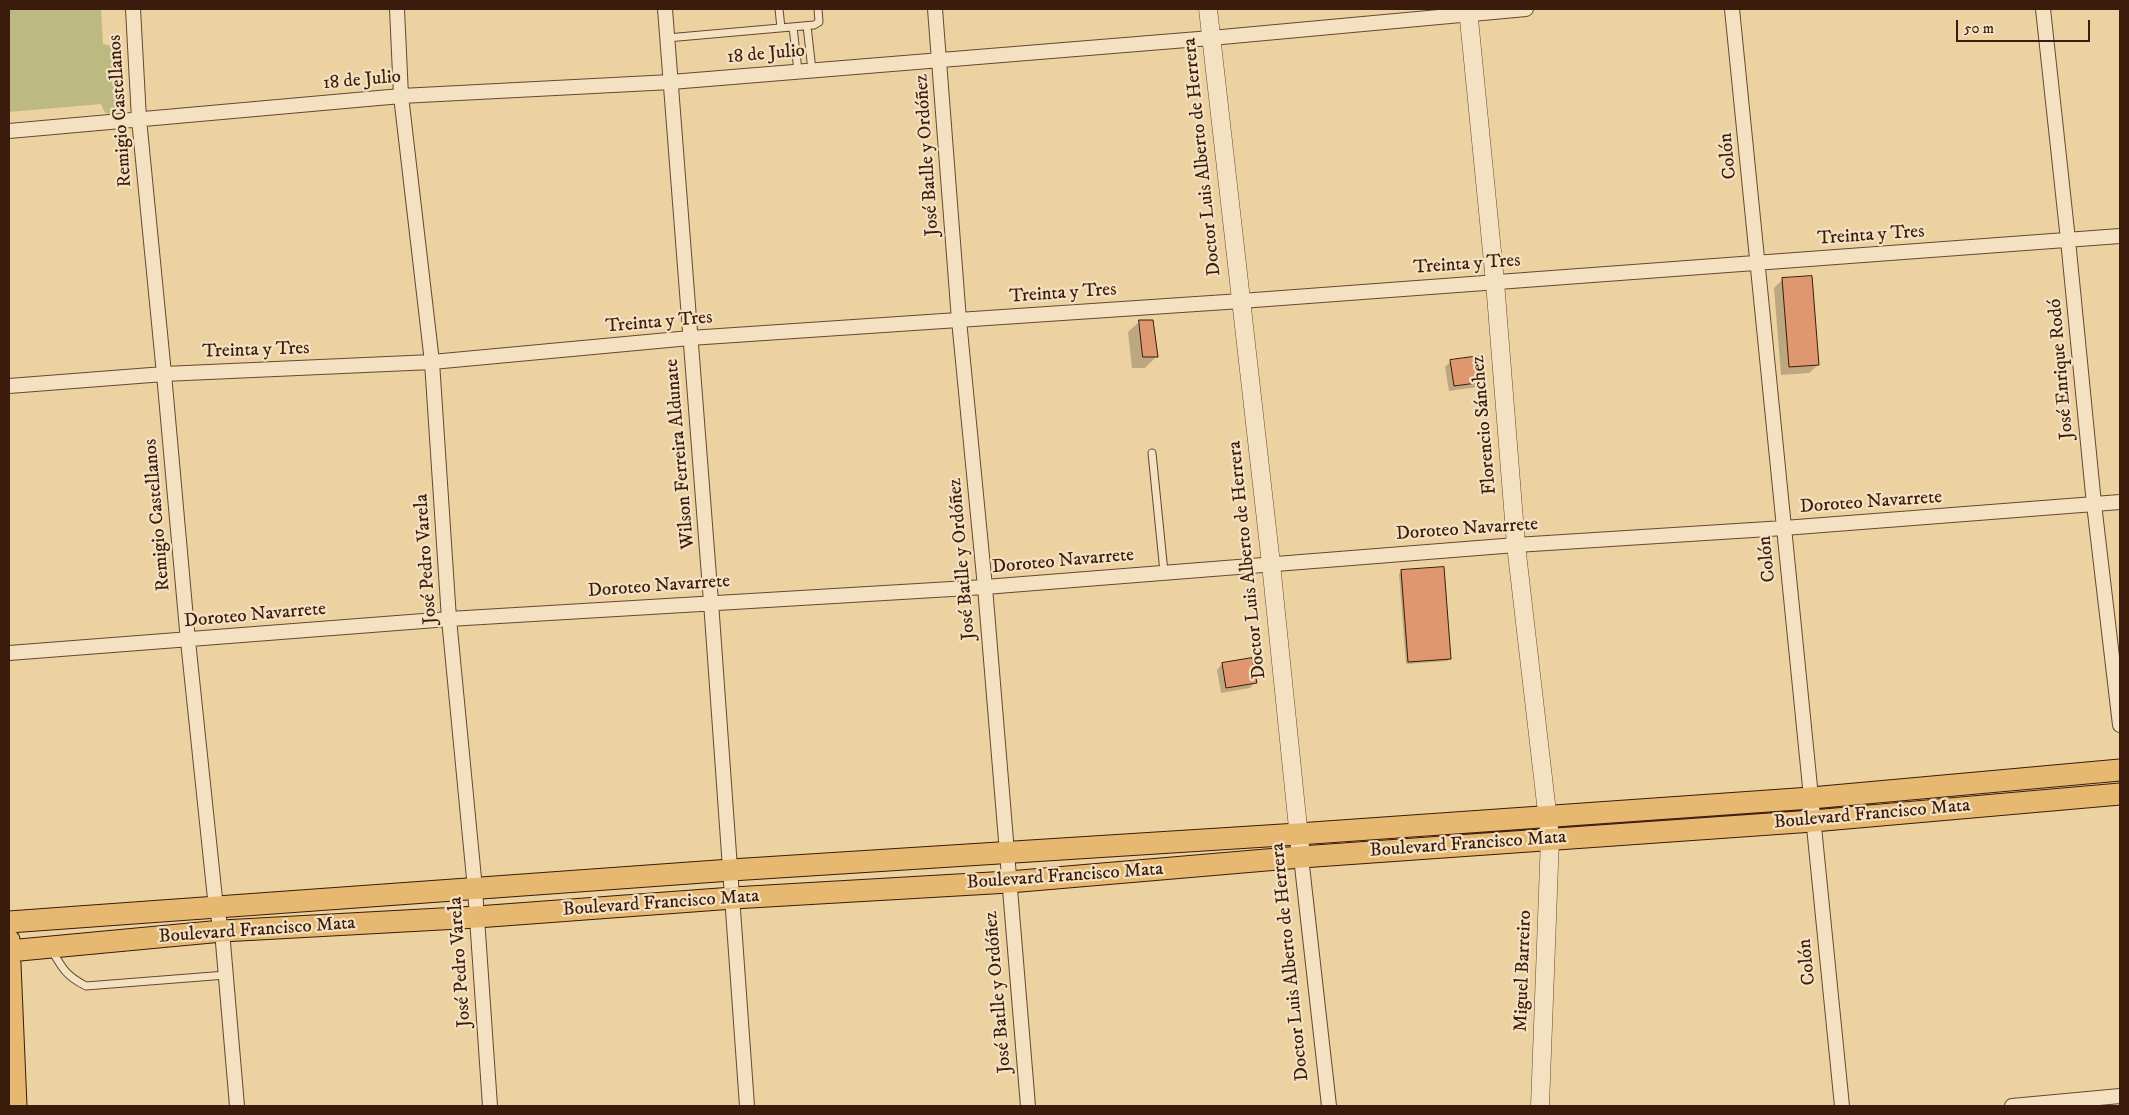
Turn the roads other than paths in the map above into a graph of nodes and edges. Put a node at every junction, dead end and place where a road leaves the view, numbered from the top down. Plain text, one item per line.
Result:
1 (133, 9) edge
2 (397, 9) edge
3 (665, 9) edge
4 (779, 9) edge
5 (818, 9) edge
6 (935, 9) edge
7 (1208, 9) edge
8 (1526, 9) edge
9 (1732, 9) edge
10 (2042, 9) edge
11 (1468, 11) edge
12 (807, 26) junction
13 (793, 27) junction
14 (781, 28) junction
15 (667, 38) junction
16 (1211, 38) junction
17 (940, 59) junction
18 (805, 70) junction
19 (670, 82) junction
20 (401, 96) junction
21 (138, 120) junction
22 (9, 131) edge
23 (2120, 236) edge
24 (2068, 240) junction
25 (1758, 263) junction
26 (1495, 282) junction
27 (1241, 301) junction
28 (959, 320) junction
29 (690, 338) junction
30 (432, 362) junction
31 (164, 374) junction
32 (9, 386) edge
33 (1152, 453) dead end
34 (2120, 502) edge
35 (2094, 504) junction
36 (1784, 528) junction
37 (1516, 545) junction
38 (1271, 564) junction
39 (1164, 572) junction
40 (985, 587) junction
41 (711, 602) junction
42 (449, 619) junction
43 (188, 641) junction
44 (9, 653) edge
45 (2120, 725) edge
46 (2120, 770) edge
47 (2120, 794) edge
48 (1811, 798) junction
49 (1548, 816) junction
50 (1813, 821) junction
51 (1298, 834) junction
52 (1550, 838) junction
53 (1006, 852) junction
54 (1301, 857) junction
55 (731, 870) junction
56 (1009, 882) junction
57 (475, 889) junction
58 (732, 898) junction
59 (216, 908) junction
60 (477, 917) junction
61 (9, 922) edge
62 (222, 931) junction
63 (9, 947) edge
64 (50, 947) junction
65 (226, 975) junction
66 (2120, 1096) edge
67 (16, 1106) edge
68 (237, 1106) edge
69 (490, 1106) edge
70 (747, 1106) edge
71 (1028, 1106) edge
72 (1328, 1106) edge
73 (1540, 1106) edge
74 (1842, 1106) edge
75 (2012, 1106) edge

1 - 21 street, Remigio Castellanos
2 - 20 street, José Pedro Varela
3 - 15 street, Wilson Ferreira Aldunate
4 - 14 lane
5 - 12 lane
6 - 17 street, José Batlle y Ordóñez
7 - 16 street, Doctor Luis Alberto de Herrera
8 - 11 street, 18 de Julio
9 - 25 street, Colón
10 - 24 street, José Enrique Rodó
11 - 16 street, 18 de Julio
11 - 26 street, Florencio Sánchez
12 - 13 lane
12 - 18 lane
13 - 14 lane
13 - 18 lane
14 - 15 lane
15 - 19 street, Wilson Ferreira Aldunate
16 - 17 street, 18 de Julio
16 - 27 street, Doctor Luis Alberto de Herrera
17 - 18 street, 18 de Julio
17 - 28 street, José Batlle y Ordóñez
18 - 19 street, 18 de Julio
19 - 20 street, 18 de Julio
19 - 29 street, Wilson Ferreira Aldunate
20 - 21 street, 18 de Julio
20 - 30 street, José Pedro Varela
21 - 22 street, 18 de Julio
21 - 31 street, Remigio Castellanos
23 - 24 street, Treinta y Tres
24 - 25 street, Treinta y Tres
24 - 35 street, José Enrique Rodó
25 - 26 street, Treinta y Tres
25 - 36 street, Colón
26 - 27 street, Treinta y Tres
26 - 37 street, Florencio Sánchez
27 - 28 street, Treinta y Tres
27 - 38 street, Doctor Luis Alberto de Herrera
28 - 29 street, Treinta y Tres
28 - 40 street, José Batlle y Ordóñez
29 - 30 street, Treinta y Tres
29 - 41 street, Wilson Ferreira Aldunate
30 - 31 street, Treinta y Tres
30 - 42 street, José Pedro Varela
31 - 32 street, Treinta y Tres
31 - 43 street, Remigio Castellanos
33 - 39 lane
34 - 35 street, Doroteo Navarrete
35 - 36 street, Doroteo Navarrete
35 - 45 street, José Enrique Rodó
36 - 37 street, Doroteo Navarrete
36 - 48 street, Colón
37 - 38 street, Doroteo Navarrete
37 - 49 street, Florencio Sánchez
38 - 39 street, Doroteo Navarrete
38 - 51 street, Doctor Luis Alberto de Herrera
39 - 40 street, Doroteo Navarrete
40 - 41 street, Doroteo Navarrete
40 - 53 street, José Batlle y Ordóñez
41 - 42 street, Doroteo Navarrete
41 - 55 street, Wilson Ferreira Aldunate
42 - 43 street, Doroteo Navarrete
42 - 57 street, José Pedro Varela
43 - 44 street, Doroteo Navarrete
43 - 59 street, Remigio Castellanos
46 - 48 main road, Boulevard Francisco Mata
47 - 50 main road, Boulevard Francisco Mata
48 - 49 main road, Boulevard Francisco Mata
48 - 50 street, Colón
49 - 51 main road, Boulevard Francisco Mata
49 - 52 street, Florencio Sánchez
50 - 52 main road, Boulevard Francisco Mata
50 - 74 street, Colón
51 - 53 main road, Boulevard Francisco Mata
51 - 54 street, Doctor Luis Alberto de Herrera
52 - 54 main road, Boulevard Francisco Mata
52 - 73 street, Miguel Barreiro
53 - 55 main road, Boulevard Francisco Mata
53 - 56 street, José Batlle y Ordóñez
54 - 56 main road, Boulevard Francisco Mata
54 - 72 street, Doctor Luis Alberto de Herrera
55 - 57 main road, Boulevard Francisco Mata
55 - 58 street, Wilson Ferreira Aldunate
56 - 58 main road, Boulevard Francisco Mata
56 - 71 street, José Batlle y Ordóñez
57 - 59 main road, Boulevard Francisco Mata
57 - 60 street, José Pedro Varela
58 - 60 main road, Boulevard Francisco Mata
58 - 70 street, Wilson Ferreira Aldunate
59 - 61 main road, Boulevard Francisco Mata
59 - 62 street, Remigio Castellanos
60 - 62 main road, Boulevard Francisco Mata
60 - 69 street, José Pedro Varela
62 - 64 main road, Boulevard Francisco Mata
62 - 65 street, Remigio Castellanos
63 - 64 main road, Boulevard Francisco Mata
63 - 67 main road
64 - 65 lane
65 - 68 street, Remigio Castellanos
66 - 75 street

